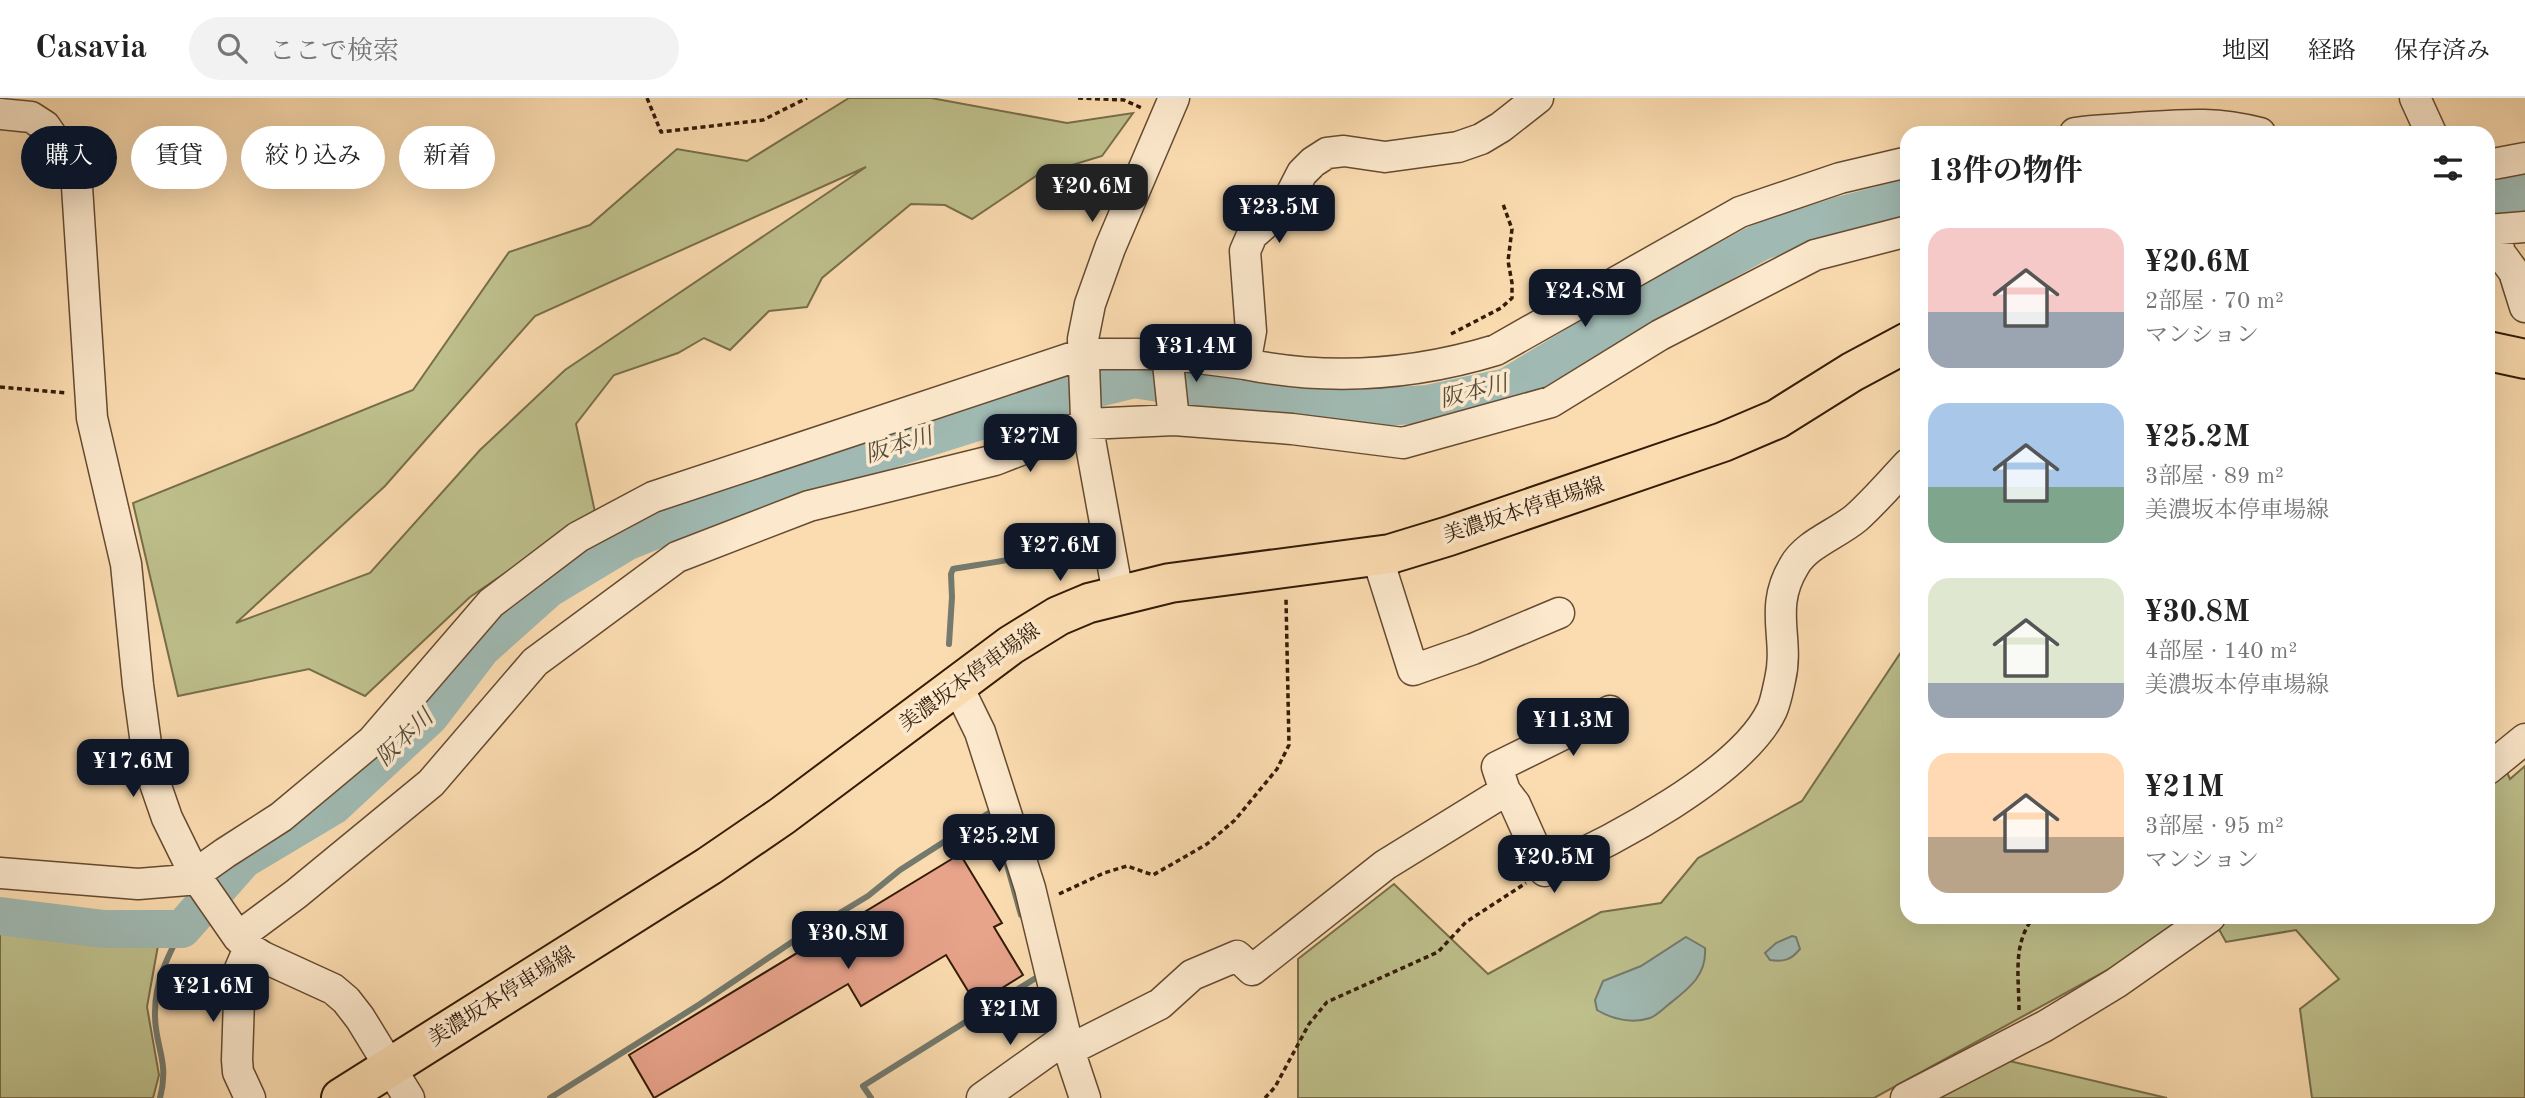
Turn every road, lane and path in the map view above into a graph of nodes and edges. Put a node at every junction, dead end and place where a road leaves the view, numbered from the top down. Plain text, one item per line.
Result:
1 (647, 98) edge
2 (807, 98) edge
3 (1078, 98) edge
4 (1538, 98) edge
5 (2415, 98) edge
6 (1170, 108) edge
7 (0, 114) edge
8 (2146, 126) edge
9 (2228, 126) edge
10 (2428, 126) edge
11 (2525, 158) edge
12 (1900, 164) edge
13 (2495, 164) edge
14 (1503, 204) dead end
15 (2525, 227) edge
16 (2495, 230) edge
17 (1900, 233) edge
18 (2495, 240) edge
19 (2525, 307) edge
20 (1446, 338) dead end
21 (1900, 345) edge
22 (2495, 353) edge
23 (1167, 354) junction
24 (2525, 359) edge
25 (1083, 360) junction
26 (1245, 364) junction
27 (0, 387) edge
28 (90, 391) junction
29 (1174, 420) junction
30 (1087, 421) junction
31 (1900, 472) edge
32 (1377, 556) junction
33 (1283, 569) junction
34 (1118, 594) junction
35 (1559, 613) dead end
36 (957, 687) junction
37 (1610, 711) dead end
38 (2525, 738) edge
39 (2495, 763) edge
40 (1505, 791) junction
41 (1545, 871) junction
42 (0, 873) edge
43 (195, 874) junction
44 (1033, 902) junction
45 (2029, 924) edge
46 (2200, 924) edge
47 (244, 943) junction
48 (2029, 1034) junction
49 (1068, 1044) junction
50 (400, 1083) edge
51 (250, 1098) edge
52 (341, 1098) edge
53 (982, 1098) edge
54 (1086, 1098) edge
55 (1265, 1098) edge
56 (1906, 1098) edge

1 - 2 path
3 - 6 path
4 - 26 street
5 - 10 street
6 - 25 street
7 - 28 street
8 - 9 street
11 - 13 street
12 - 26 street
14 - 20 path
15 - 16 street
17 - 29 street
18 - 19 street
21 - 32 main road, 美濃坂本停車場線
22 - 24 main road
23 - 25 street
23 - 26 street
23 - 29 street
25 - 30 street
25 - 43 street
27 - 28 path
28 - 43 street
29 - 30 street
30 - 34 street
30 - 47 street
31 - 41 street
32 - 33 main road, 美濃坂本停車場線
32 - 35 street
33 - 34 main road, 美濃坂本停車場線
33 - 44 path
34 - 36 main road, 美濃坂本停車場線
36 - 44 street
36 - 50 main road, 美濃坂本停車場線
37 - 40 street
38 - 39 street
40 - 41 street
40 - 49 street
41 - 55 path
42 - 43 street
43 - 47 street
44 - 49 street
45 - 48 path
46 - 48 street
47 - 50 street
47 - 51 street
48 - 56 street
49 - 53 street
49 - 54 street
50 - 52 main road, 美濃坂本停車場線

